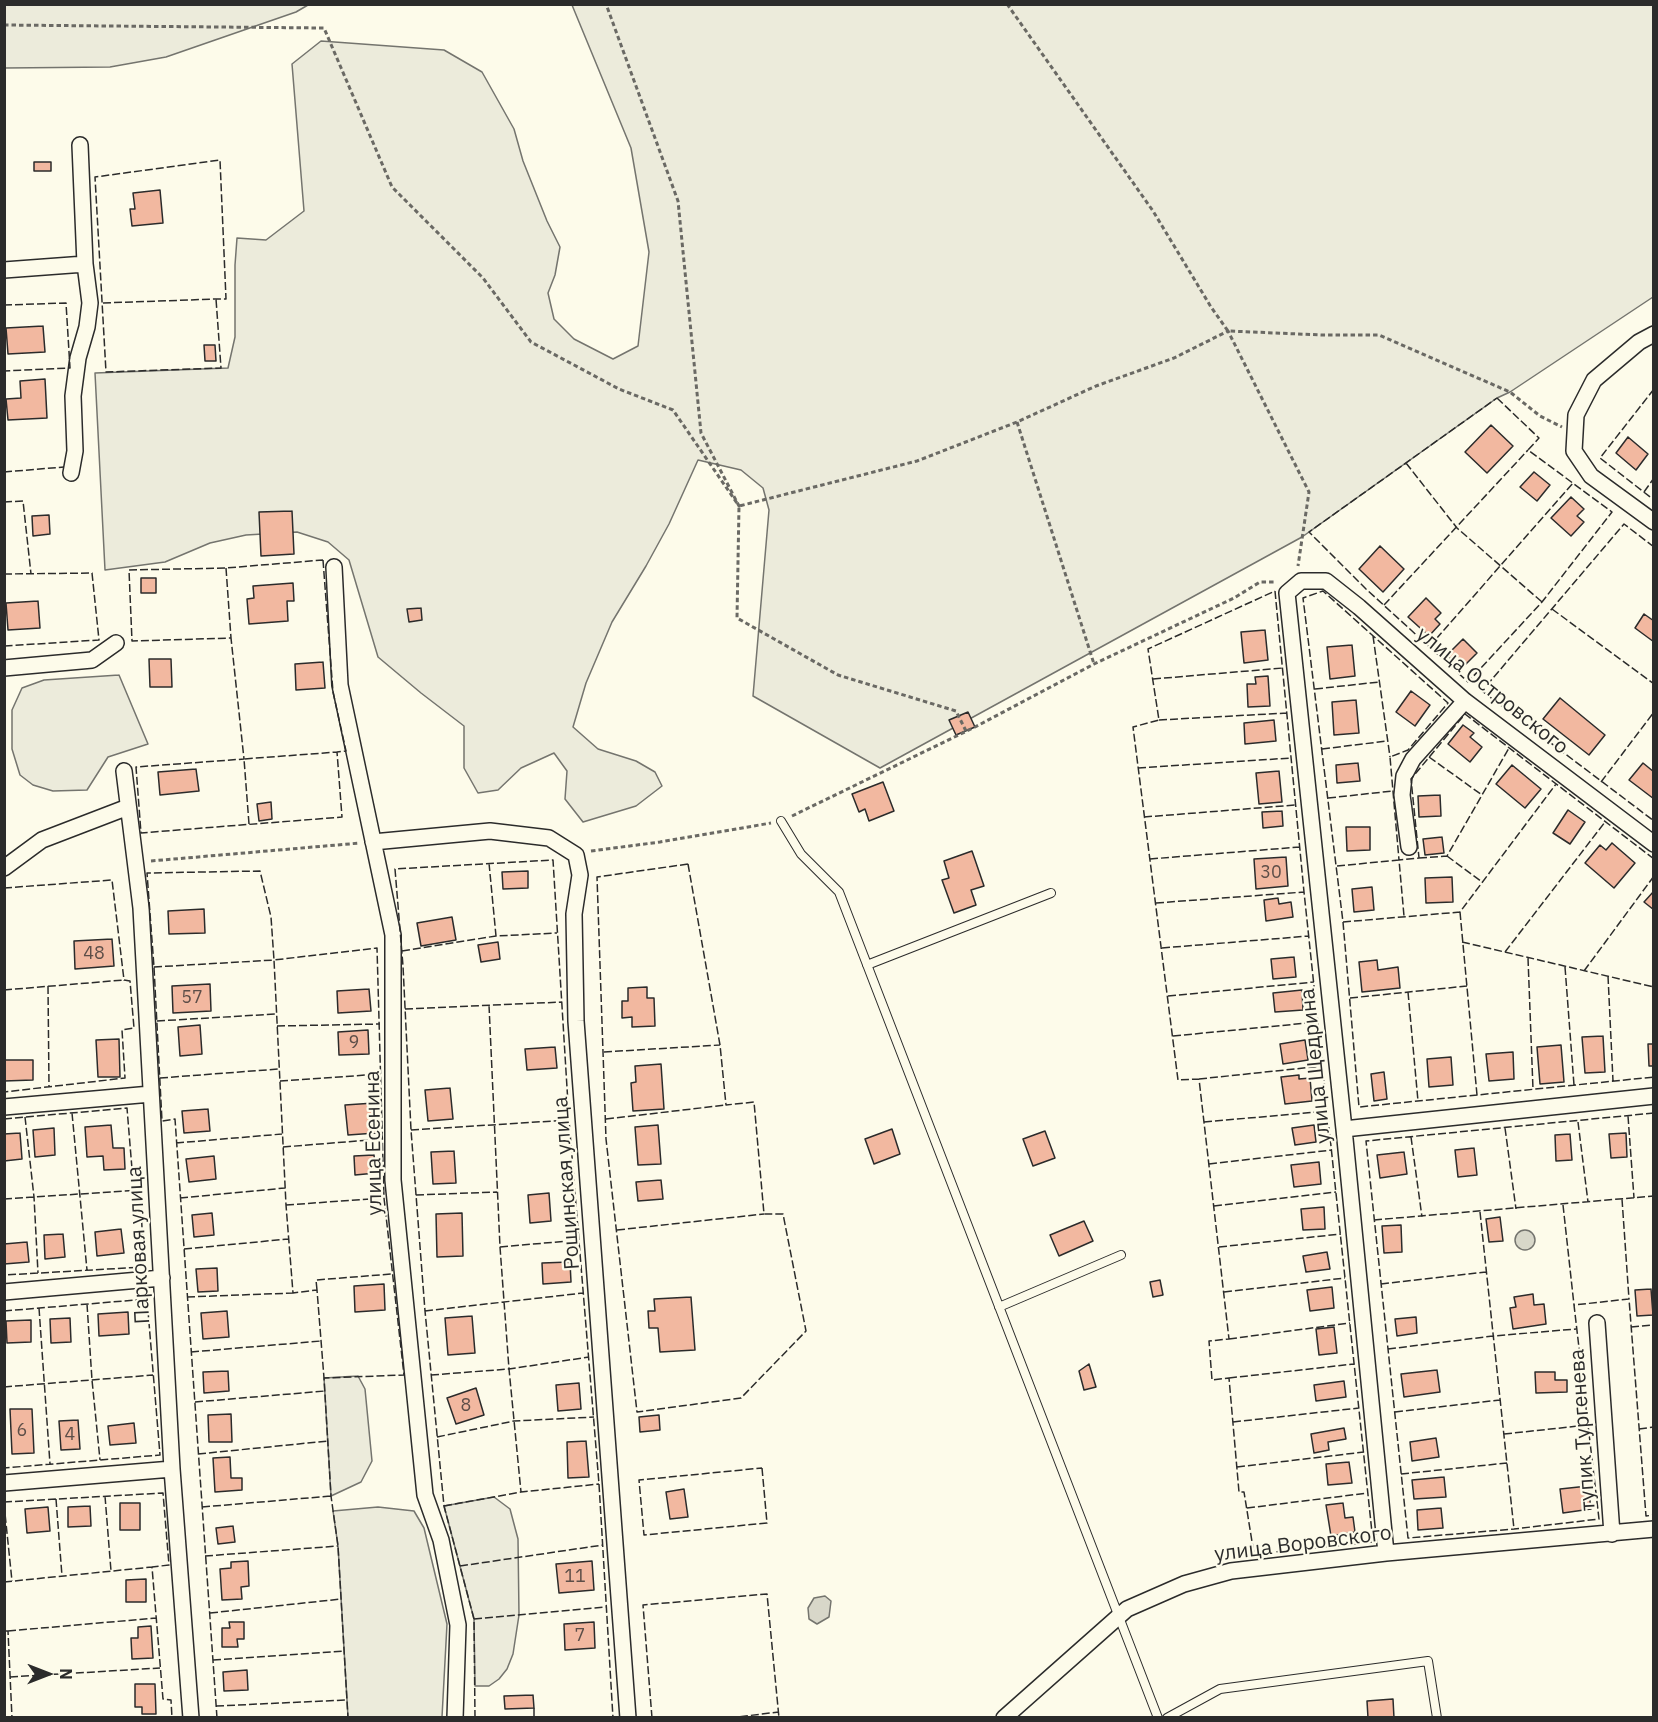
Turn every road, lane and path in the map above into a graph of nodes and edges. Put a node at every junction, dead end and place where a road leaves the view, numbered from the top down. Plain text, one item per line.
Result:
1 (606, 4) edge
2 (1007, 4) edge
3 (4, 24) edge
4 (80, 145) dead end
5 (85, 264) junction
6 (4, 270) edge
7 (1227, 331) junction
8 (1653, 334) edge
9 (1017, 422) junction
10 (1575, 433) junction
11 (71, 473) dead end
12 (739, 506) junction
13 (1653, 522) edge
14 (334, 567) dead end
15 (1301, 581) junction
16 (116, 643) dead end
17 (1094, 664) junction
18 (4, 668) edge
19 (1465, 701) junction
20 (966, 731) junction
21 (124, 771) dead end
22 (128, 807) junction
23 (781, 821) junction
24 (373, 842) junction
25 (1653, 844) edge
26 (1409, 847) dead end
27 (576, 855) junction
28 (135, 862) junction
29 (4, 868) edge
30 (1051, 893) dead end
31 (867, 965) junction
32 (152, 1094) junction
33 (1653, 1096) edge
34 (4, 1107) edge
35 (1344, 1129) junction
36 (1121, 1256) dead end
37 (162, 1278) junction
38 (4, 1292) edge
39 (999, 1307) junction
40 (1597, 1323) dead end
41 (172, 1469) junction
42 (4, 1483) edge
43 (1653, 1529) edge
44 (1611, 1534) junction
45 (1386, 1553) junction
46 (1119, 1616) junction
47 (191, 1718) edge
48 (454, 1718) edge
49 (628, 1718) edge
50 (1004, 1718) edge
51 (1158, 1718) edge
52 (1167, 1718) edge
53 (1437, 1718) edge

1 - 12 path
2 - 7 path
3 - 12 path
4 - 5 street
5 - 6 street
5 - 11 street
7 - 9 path
7 - 10 path
7 - 15 path
8 - 10 street
9 - 12 path
9 - 17 path
10 - 13 street
12 - 20 path
14 - 24 street, улица Есенина
15 - 17 path
15 - 19 street, улица Островского
15 - 35 street, улица Щедрина
16 - 18 street
17 - 20 path
19 - 25 street, улица Островского
19 - 26 street
20 - 23 path
21 - 22 street, Парковая улица
22 - 28 street, Парковая улица
22 - 29 street
23 - 27 path
23 - 31 lane
24 - 27 street
24 - 28 path
24 - 48 street, улица Есенина
27 - 49 street, Рощинская улица
28 - 32 street, Парковая улица
30 - 31 lane
31 - 39 lane
32 - 34 street
32 - 37 street, Парковая улица
33 - 35 street
35 - 45 street, улица Щедрина
36 - 39 lane
37 - 38 street
37 - 41 street, Парковая улица
39 - 46 lane
40 - 44 street, тупик Тургенева
41 - 42 street
41 - 47 street, Парковая улица
43 - 44 street, улица Воровского
44 - 45 street, улица Воровского
45 - 46 street, улица Воровского
46 - 50 street, улица Воровского
46 - 51 lane
52 - 53 lane

